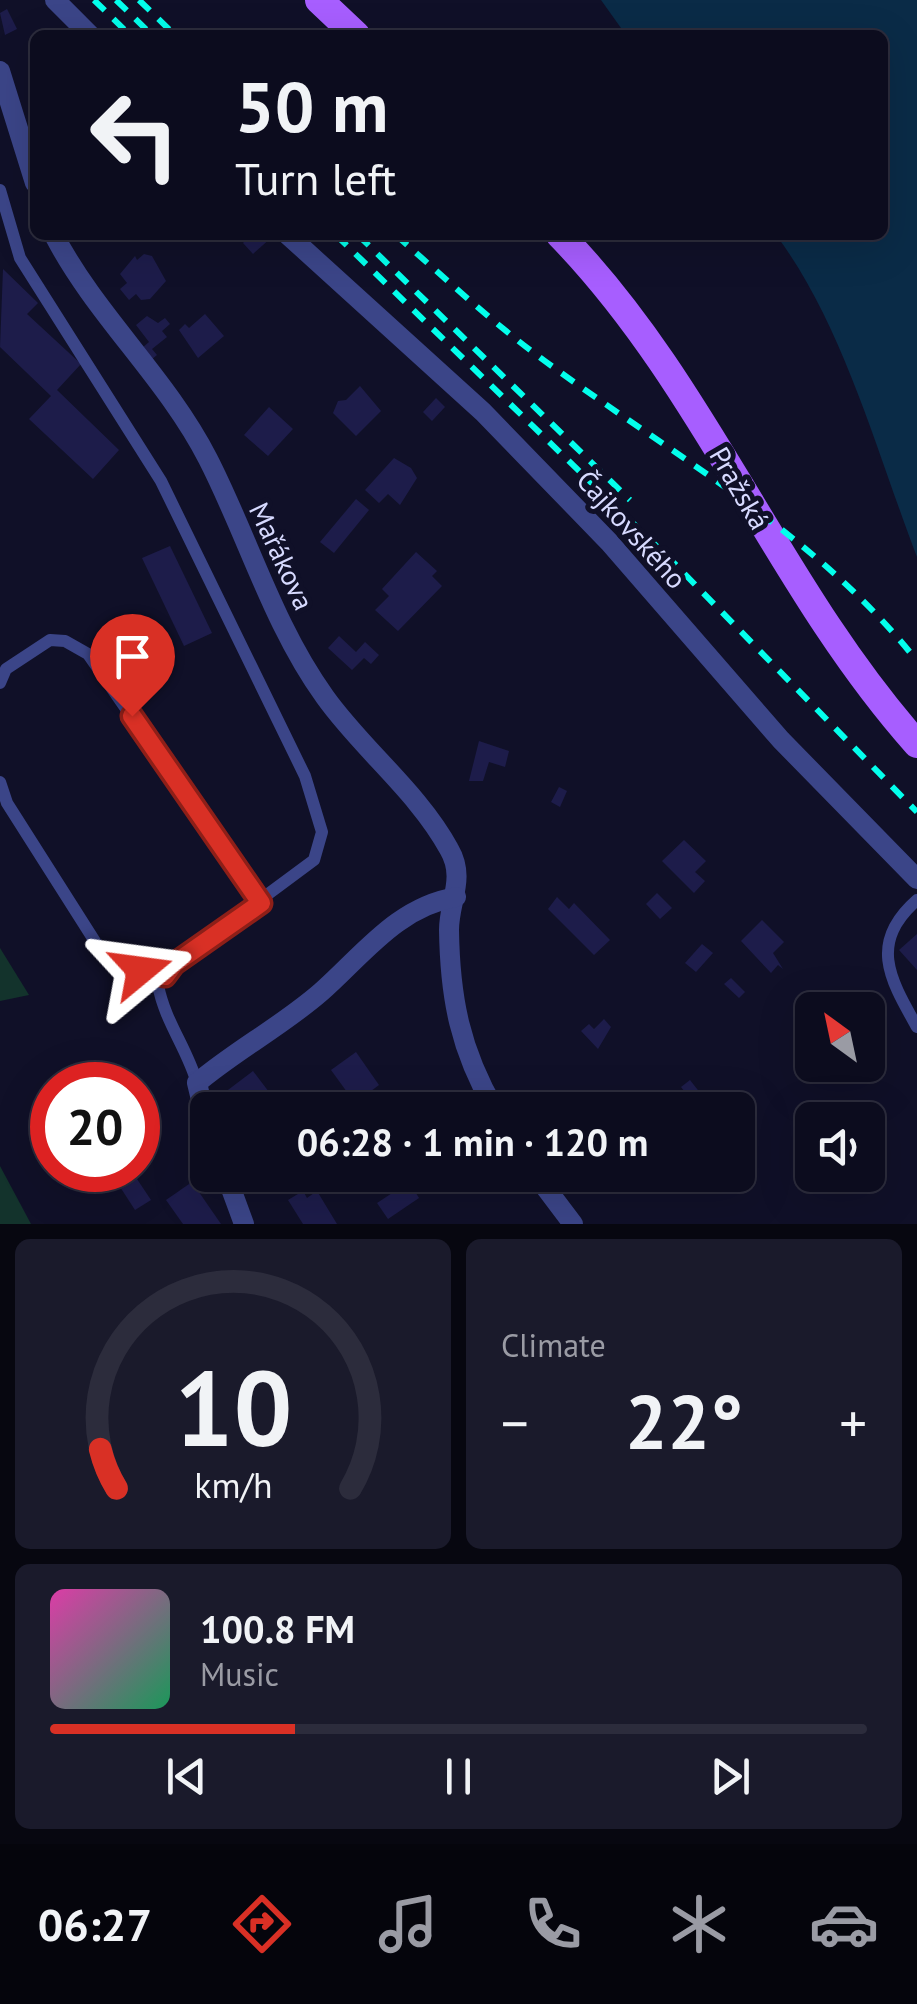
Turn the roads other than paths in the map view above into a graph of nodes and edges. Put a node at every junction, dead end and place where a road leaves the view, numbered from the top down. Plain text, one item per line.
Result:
1 (55, 0) edge
2 (319, 0) edge
3 (85, 30) edge
4 (351, 30) edge
5 (0, 71) edge
6 (30, 166) edge
7 (0, 190) edge
8 (57, 240) edge
9 (294, 240) edge
10 (564, 240) edge
11 (0, 683) edge
12 (917, 744) edge
13 (0, 782) edge
14 (917, 878) edge
15 (456, 897) junction
16 (917, 900) edge
17 (261, 903) junction
18 (165, 976) junction
19 (917, 1027) edge
20 (197, 1083) junction
21 (199, 1092) edge
22 (487, 1092) edge
23 (232, 1192) edge
24 (549, 1192) edge
25 (244, 1224) edge
26 (573, 1224) edge

1 - 3 street
2 - 4 main road
5 - 6 street
7 - 17 lane
8 - 15 street, Mařákova
9 - 14 street, Čajkovského
10 - 12 main road, Pražská
11 - 17 lane
13 - 18 lane
15 - 20 street
15 - 22 street, Mařákova
16 - 19 lane
17 - 18 lane
18 - 20 lane
20 - 21 street
23 - 25 street
24 - 26 street

